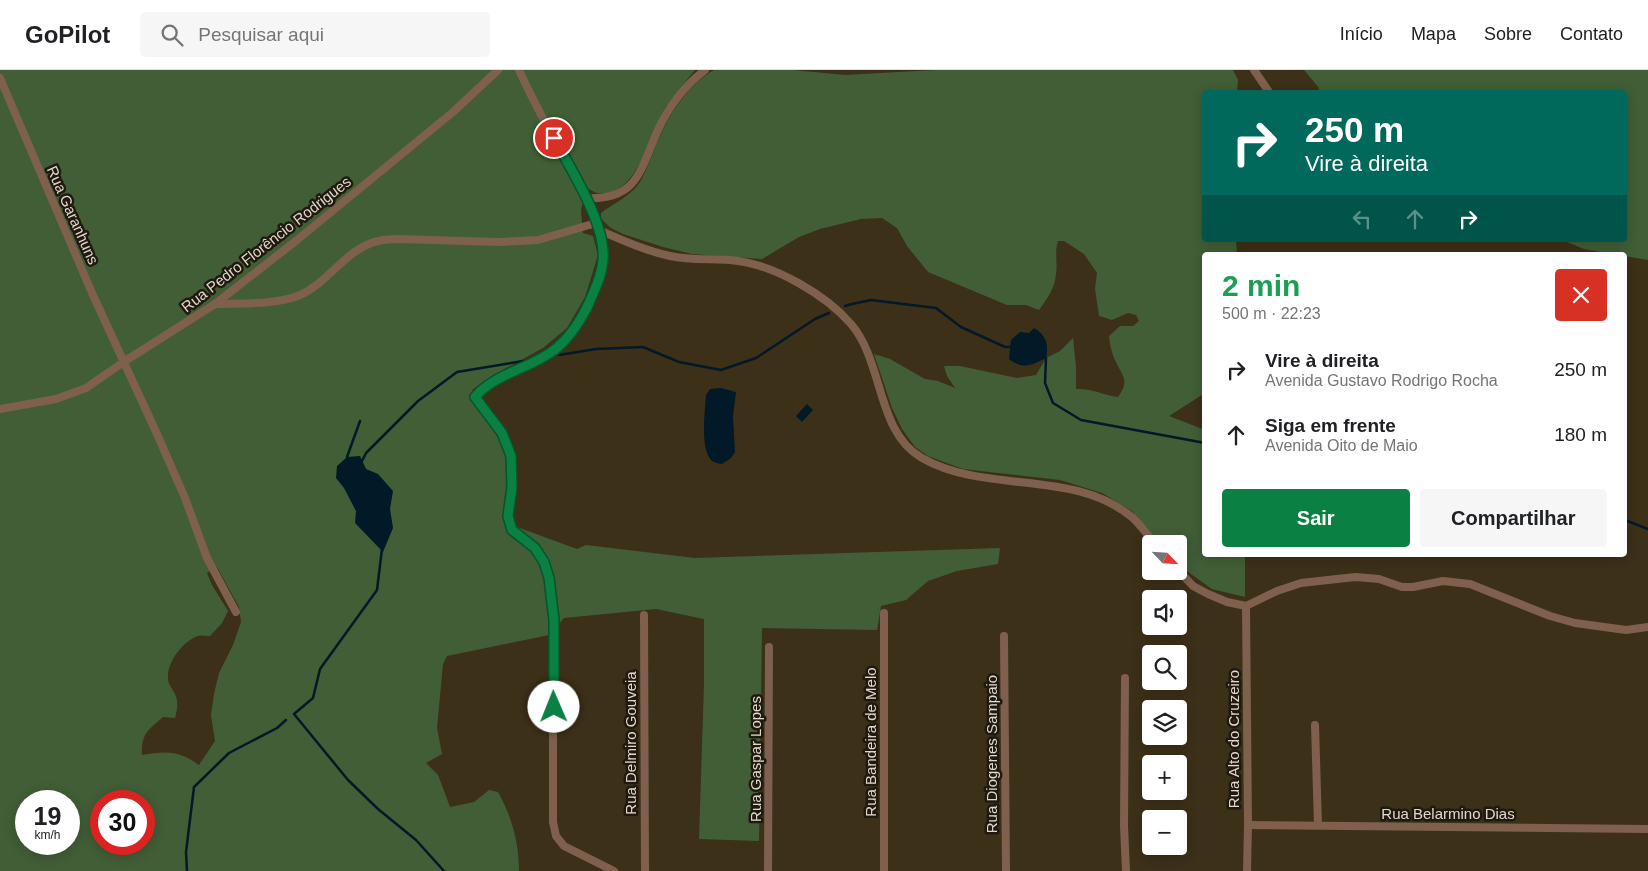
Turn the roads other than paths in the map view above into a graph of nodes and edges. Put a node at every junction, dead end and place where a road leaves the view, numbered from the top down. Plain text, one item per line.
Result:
1 (498, 70) edge
2 (519, 70) edge
3 (704, 70) edge
4 (1254, 70) edge
5 (0, 78) edge
6 (1268, 90) edge
7 (585, 198) junction
8 (598, 226) junction
9 (215, 304) junction
10 (125, 361) junction
11 (0, 409) edge
12 (1148, 535) edge
13 (1188, 580) edge
14 (1246, 606) junction
15 (236, 612) dead end
16 (884, 613) dead end
17 (644, 615) dead end
18 (1648, 628) edge
19 (1004, 636) dead end
20 (769, 647) dead end
21 (1125, 678) dead end
22 (1315, 725) dead end
23 (1248, 825) junction
24 (1318, 825) junction
25 (1648, 829) edge
26 (614, 871) edge
27 (645, 871) edge
28 (768, 871) edge
29 (884, 871) edge
30 (1006, 871) edge
31 (1126, 871) edge
32 (1247, 871) edge

1 - 9 street, Rua Pedro Florêncio Rodrigues
2 - 7 street
3 - 7 street
4 - 6 street
5 - 10 street, Rua Garanhuns
7 - 8 street
8 - 9 street
8 - 12 street
8 - 26 street
9 - 10 street, Rua Pedro Florêncio Rodrigues
10 - 11 street, Rua Pedro Florêncio Rodrigues
10 - 15 street, Rua Garanhuns
13 - 14 street
14 - 18 street
14 - 23 street, Rua Alto do Cruzeiro
16 - 29 street, Rua Bandeira de Melo
17 - 27 street, Rua Delmiro Gouveia
19 - 30 street, Rua Diogenes Sampaio
20 - 28 street, Rua Gaspar Lopes
21 - 31 street
22 - 24 street
23 - 24 street, Rua Belarmino Dias
23 - 32 street, Rua Alto do Cruzeiro
24 - 25 street, Rua Belarmino Dias

